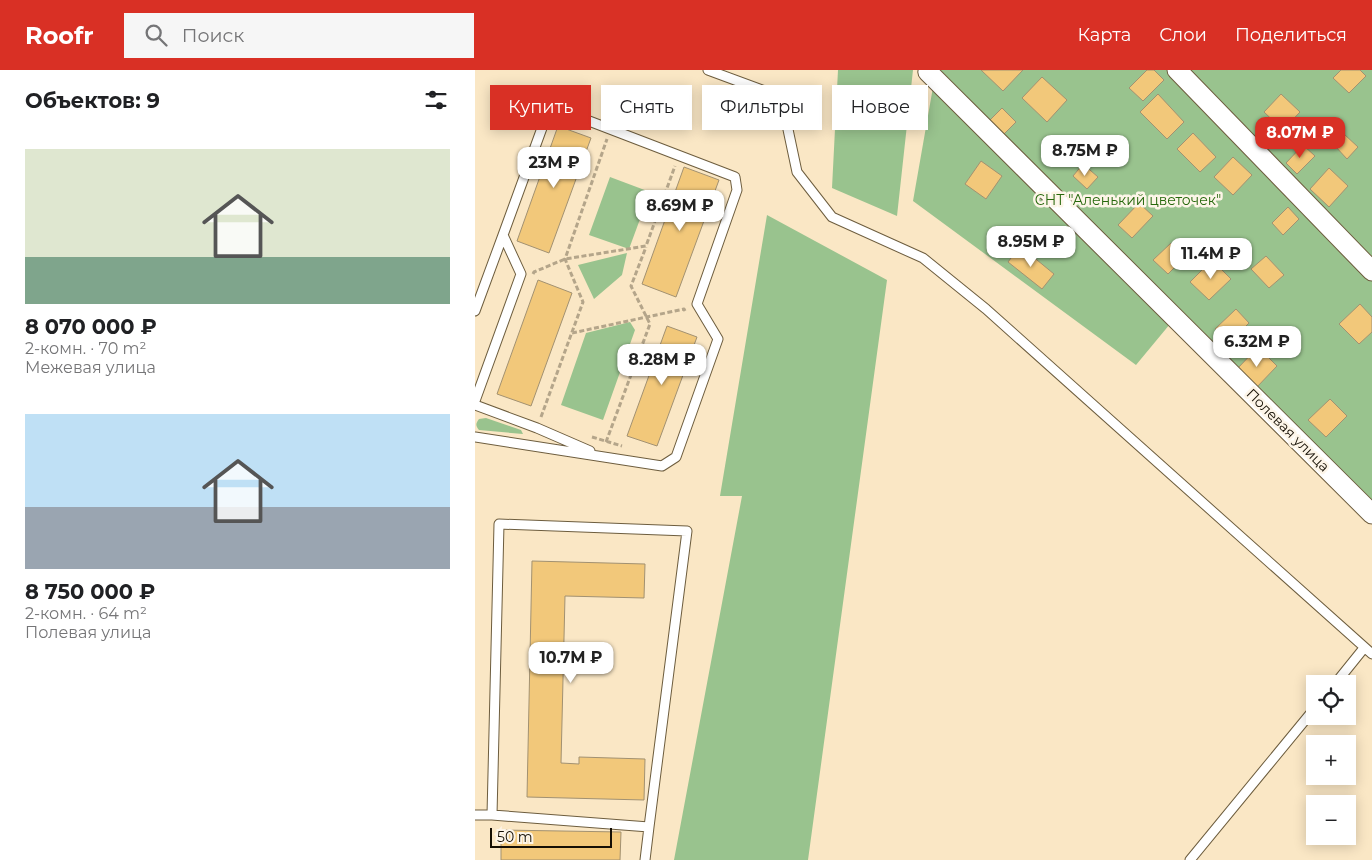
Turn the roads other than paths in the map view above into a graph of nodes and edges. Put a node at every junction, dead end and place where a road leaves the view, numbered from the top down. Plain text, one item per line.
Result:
1 (708, 70) edge
2 (929, 70) edge
3 (1177, 70) edge
4 (503, 235) junction
5 (1372, 271) edge
6 (475, 311) edge
7 (475, 401) edge
8 (475, 405) edge
9 (475, 437) edge
10 (601, 457) junction
11 (1372, 514) edge
12 (1364, 648) junction
13 (1372, 654) edge
14 (1342, 675) edge
15 (1306, 719) edge
16 (475, 815) edge
17 (492, 815) junction
18 (649, 826) junction
19 (645, 860) edge
20 (1190, 860) edge

1 - 12 lane
2 - 11 street, Полевая улица
3 - 5 street
4 - 6 lane
4 - 7 lane
4 - 10 lane
8 - 10 lane
9 - 10 lane
12 - 13 lane
12 - 14 lane
15 - 20 lane
16 - 17 lane
17 - 18 lane
17 - 18 lane
18 - 19 lane

